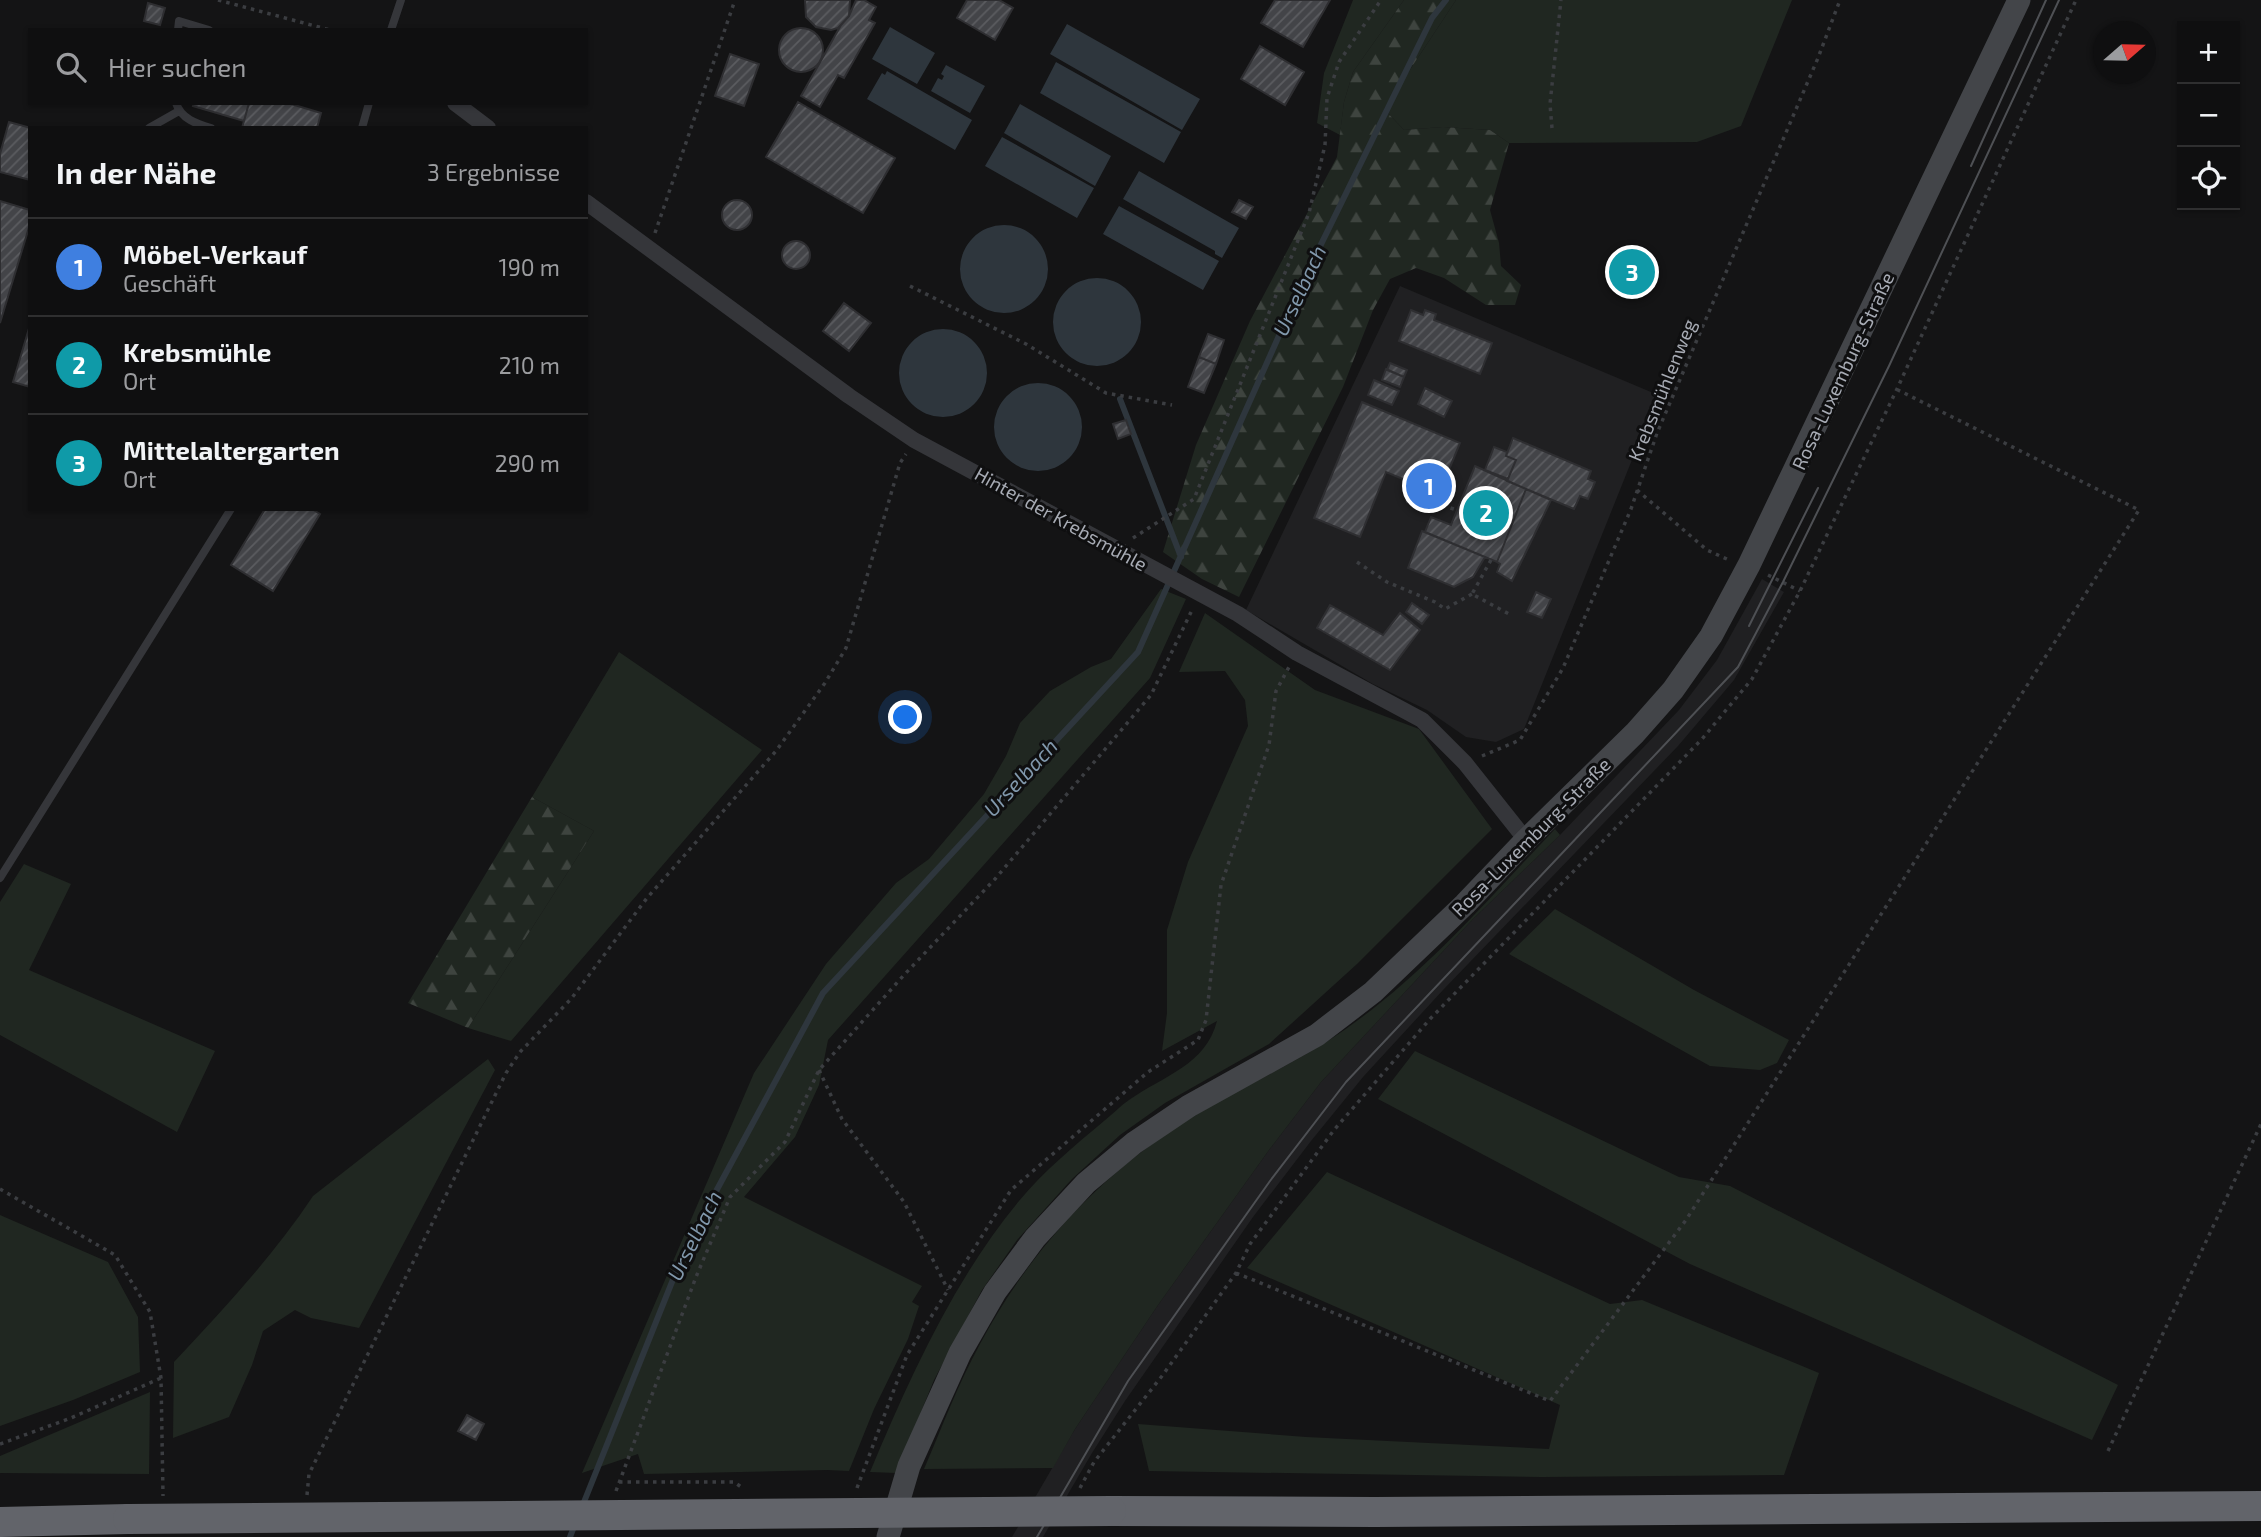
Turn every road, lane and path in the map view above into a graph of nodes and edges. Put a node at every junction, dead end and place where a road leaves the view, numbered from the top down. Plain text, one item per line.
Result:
1 (218, 0) edge
2 (401, 0) edge
3 (735, 0) edge
4 (1381, 0) edge
5 (1561, 0) edge
6 (1840, 0) edge
7 (2019, 0) edge
8 (2076, 0) edge
9 (178, 28) edge
10 (202, 28) edge
11 (323, 28) edge
12 (392, 28) edge
13 (368, 105) edge
14 (458, 105) edge
15 (177, 107) edge
16 (152, 126) edge
17 (205, 126) edge
18 (363, 126) edge
19 (485, 126) edge
20 (1552, 128) dead end
21 (588, 203) edge
22 (650, 249) junction
23 (910, 286) dead end
24 (1897, 389) junction
25 (1171, 405) dead end
26 (914, 440) junction
27 (1637, 490) junction
28 (1406, 502) dead end
29 (1457, 510) dead end
30 (230, 511) edge
31 (1115, 548) junction
32 (1490, 560) dead end
33 (1357, 562) dead end
34 (1744, 563) junction
35 (1800, 591) junction
36 (1200, 594) junction
37 (1472, 594) junction
38 (1509, 614) dead end
39 (1297, 653) junction
40 (1476, 759) dead end
41 (1525, 840) junction
42 (0, 878) edge
43 (1198, 1040) dead end
44 (819, 1070) junction
45 (2261, 1124) edge
46 (0, 1189) edge
47 (1236, 1273) junction
48 (948, 1290) dead end
49 (161, 1378) junction
50 (0, 1444) edge
51 (2108, 1451) dead end
52 (1094, 1462) dead end
53 (164, 1473) dead end
54 (619, 1482) dead end
55 (307, 1499) dead end
56 (2261, 1506) edge
57 (0, 1522) edge
58 (888, 1537) edge

1 - 11 path
2 - 12 lane
3 - 22 path
4 - 31 path
5 - 20 path
6 - 27 path, Krebsmühlenweg
7 - 34 main road, Rosa-Luxemburg-Straße
8 - 24 path
9 - 10 lane
13 - 18 lane
14 - 19 street
15 - 16 lane
15 - 17 lane
21 - 22 street, Hinter der Krebsmühle
22 - 26 street, Hinter der Krebsmühle
23 - 25 path
24 - 35 path
24 - 47 path
26 - 31 street, Hinter der Krebsmühle
26 - 55 path
27 - 34 path
27 - 40 path, Krebsmühlenweg
28 - 29 path
30 - 42 lane
31 - 36 street, Hinter der Krebsmühle
32 - 37 path
33 - 37 path
34 - 35 path
34 - 41 main road, Rosa-Luxemburg-Straße
35 - 47 path
36 - 39 street, Hinter der Krebsmühle
36 - 44 path
37 - 38 path
39 - 41 street, Hinter der Krebsmühle
39 - 43 path
41 - 58 main road, Rosa-Luxemburg-Straße
44 - 48 path
44 - 54 path
45 - 51 path
46 - 49 path
47 - 52 path
49 - 50 path
49 - 53 path
56 - 57 highway, bridge

